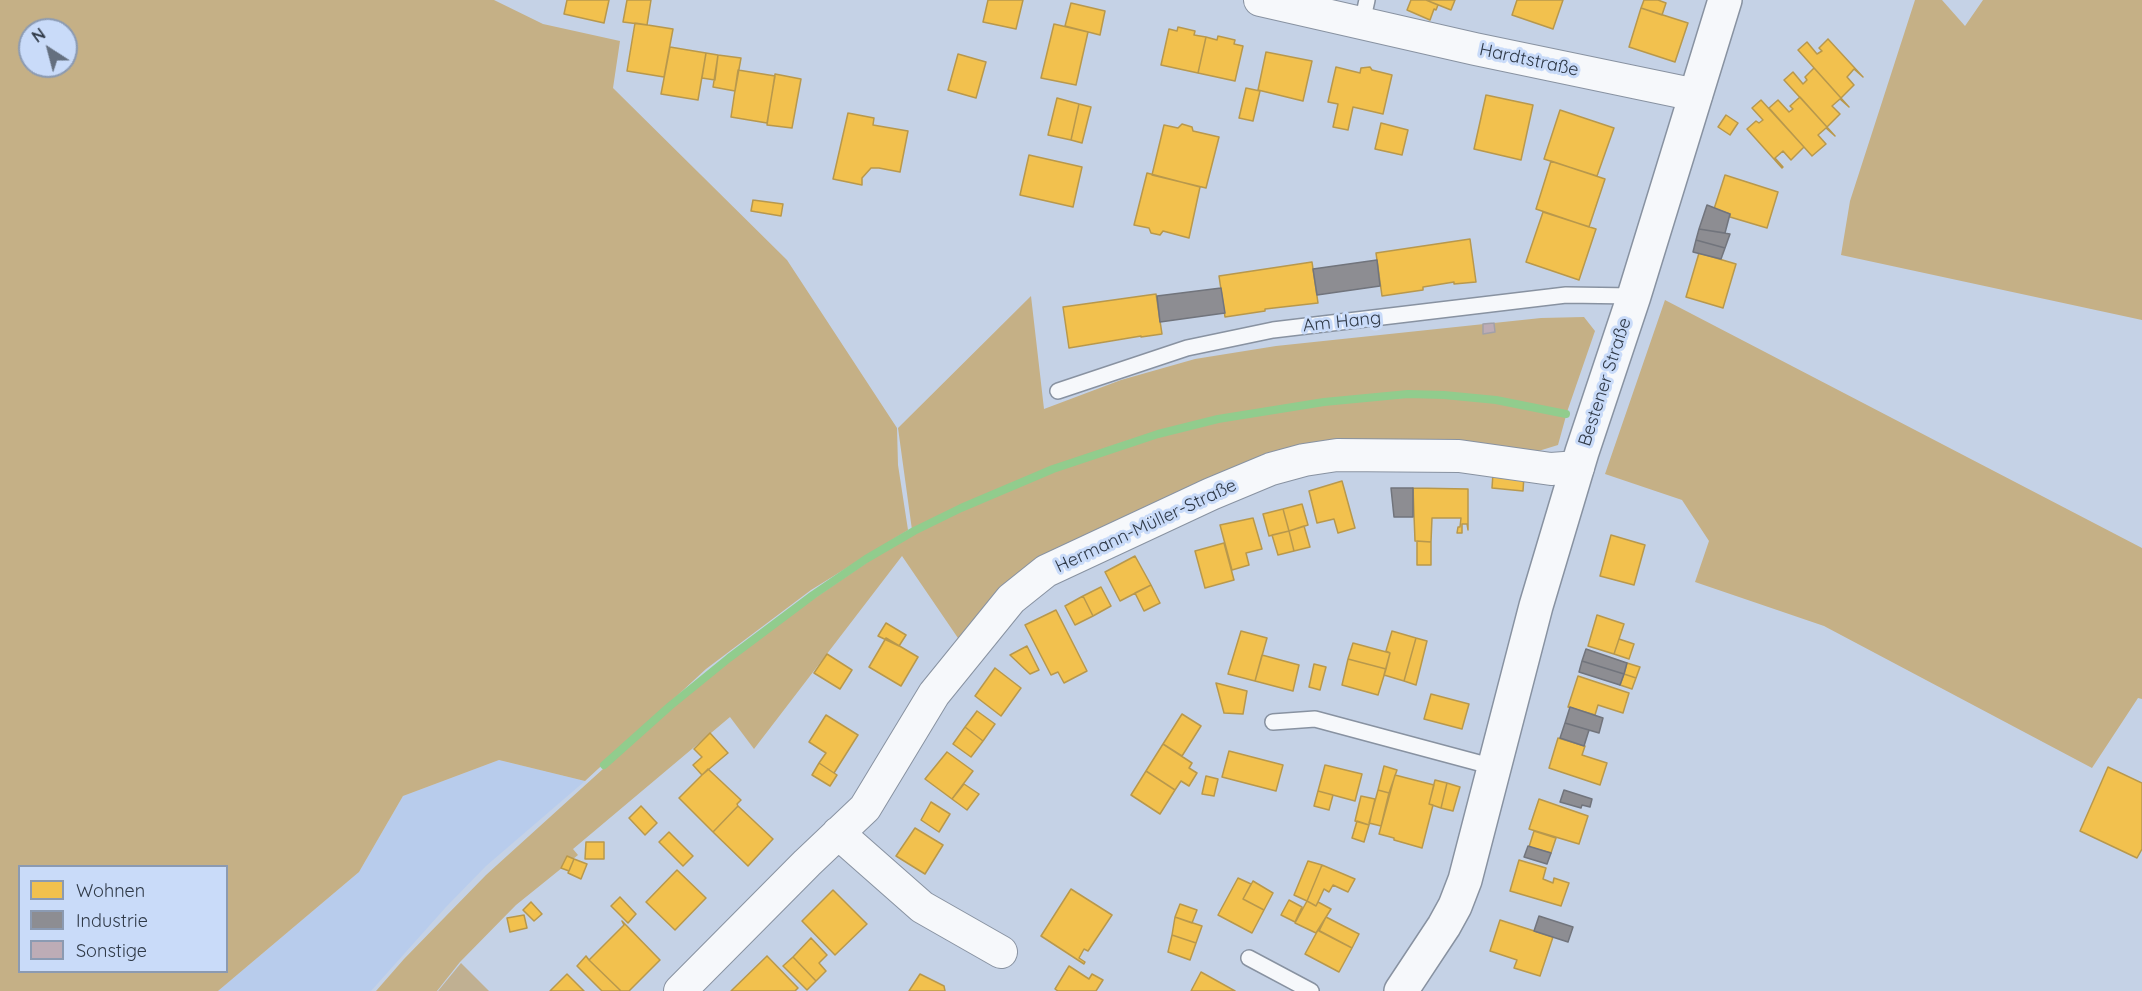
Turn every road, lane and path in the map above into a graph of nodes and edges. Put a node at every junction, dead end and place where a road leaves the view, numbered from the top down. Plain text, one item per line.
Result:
1 (1260, 0) edge
2 (1725, 0) edge
3 (1365, 12) edge
4 (1696, 95) junction
5 (1634, 296) junction
6 (1058, 391) dead end
7 (1580, 460) junction
8 (1273, 722) dead end
9 (1494, 767) junction
10 (838, 833) junction
11 (1000, 952) dead end
12 (1249, 958) dead end
13 (680, 991) edge
14 (1311, 991) edge
15 (1401, 991) edge

1 - 3 street, Hardtstraße
2 - 4 street, Bestener Straße
3 - 4 street, Hardtstraße
4 - 5 street, Bestener Straße
5 - 6 lane, Am Hang
5 - 7 street, Bestener Straße
7 - 9 street, Bestener Straße
7 - 10 street, Hermann-Müller-Straße
8 - 9 lane
9 - 15 street, Bestener Straße
10 - 11 street
10 - 13 street, Hermann-Müller-Straße
12 - 14 lane

